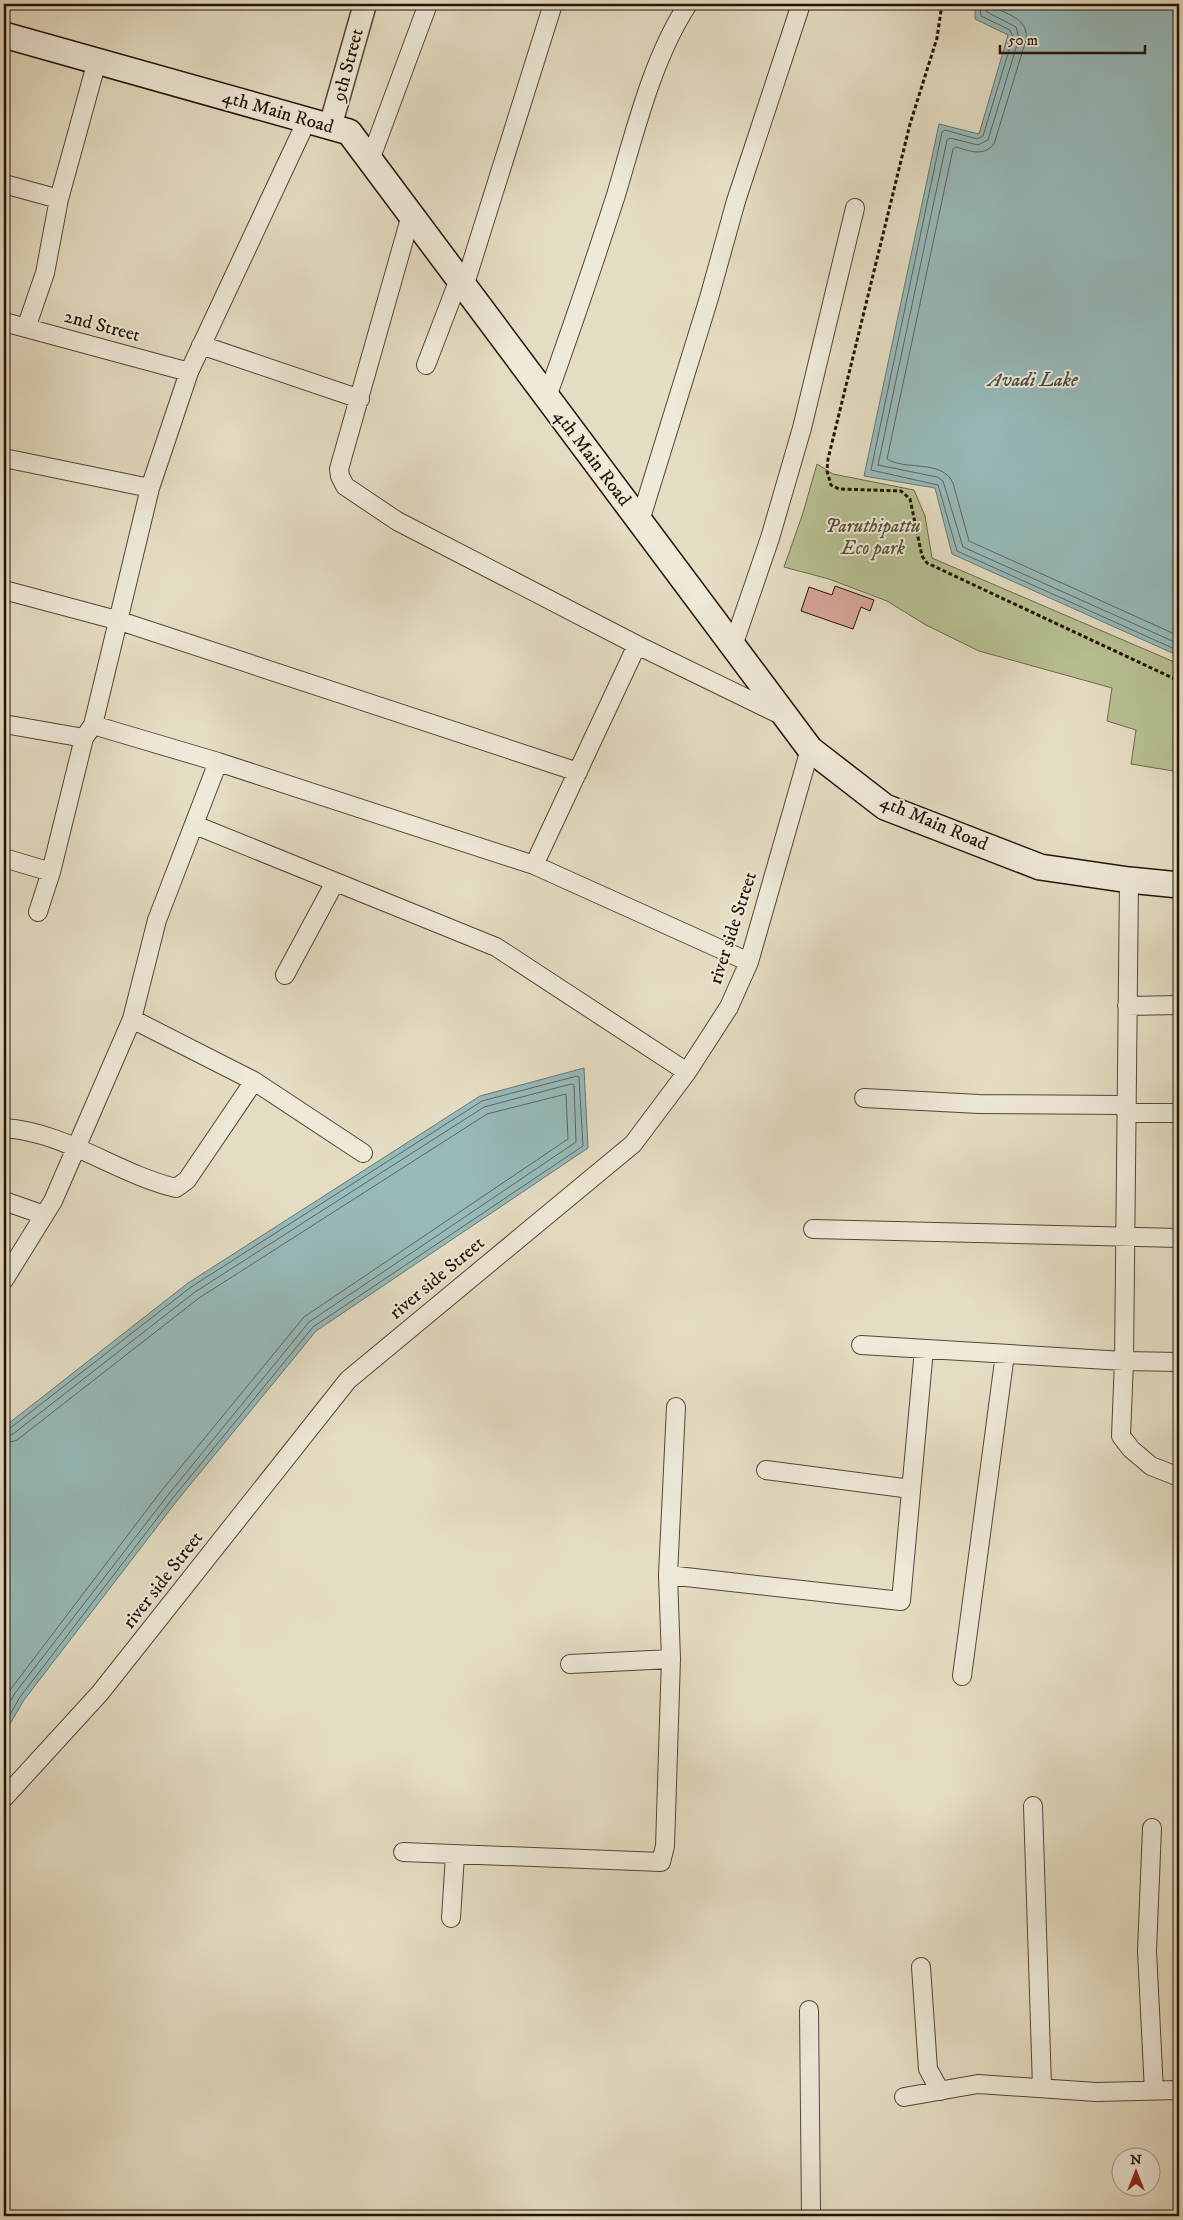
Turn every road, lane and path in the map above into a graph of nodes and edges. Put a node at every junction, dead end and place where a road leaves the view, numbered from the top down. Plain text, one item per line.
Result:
1 (364, 4) edge
2 (428, 4) edge
3 (553, 4) edge
4 (688, 4) edge
5 (801, 4) edge
6 (942, 4) edge
7 (4, 35) edge
8 (97, 61) junction
9 (307, 120) junction
10 (330, 127) junction
11 (370, 160) junction
12 (4, 184) edge
13 (59, 199) junction
14 (855, 208) dead end
15 (411, 215) junction
16 (462, 283) junction
17 (4, 322) edge
18 (26, 328) junction
19 (201, 345) junction
20 (426, 365) dead end
21 (189, 372) junction
22 (547, 397) junction
23 (360, 399) junction
24 (4, 458) edge
25 (150, 488) junction
26 (640, 521) junction
27 (4, 590) edge
28 (120, 620) junction
29 (637, 645) junction
30 (733, 646) junction
31 (1179, 681) edge
32 (788, 719) junction
33 (4, 724) edge
34 (89, 732) junction
35 (810, 748) junction
36 (218, 762) junction
37 (578, 772) junction
38 (195, 824) junction
39 (4, 858) edge
40 (534, 865) junction
41 (51, 872) junction
42 (1128, 880) junction
43 (335, 882) junction
44 (1179, 885) edge
45 (38, 912) dead end
46 (749, 962) junction
47 (285, 975) dead end
48 (1179, 1005) edge
49 (1127, 1006) junction
50 (132, 1019) junction
51 (687, 1072) junction
52 (254, 1081) junction
53 (864, 1098) dead end
54 (1126, 1109) junction
55 (1179, 1114) edge
56 (4, 1128) edge
57 (78, 1148) junction
58 (363, 1153) dead end
59 (4, 1200) edge
60 (44, 1215) junction
61 (812, 1229) dead end
62 (1125, 1238) junction
63 (1179, 1238) edge
64 (4, 1280) edge
65 (861, 1346) dead end
66 (924, 1349) junction
67 (1005, 1354) junction
68 (1124, 1361) junction
69 (1179, 1362) edge
70 (676, 1407) dead end
71 (766, 1470) dead end
72 (1179, 1477) edge
73 (911, 1488) junction
74 (668, 1575) junction
75 (671, 1659) junction
76 (570, 1664) dead end
77 (962, 1676) dead end
78 (4, 1798) edge
79 (1033, 1806) dead end
80 (1152, 1828) dead end
81 (404, 1852) dead end
82 (455, 1855) junction
83 (451, 1918) dead end
84 (921, 1966) dead end
85 (809, 2010) dead end
86 (1042, 2087) junction
87 (1179, 2090) edge
88 (940, 2091) junction
89 (1154, 2091) junction
90 (904, 2097) dead end
91 (810, 2216) edge

1 - 10 street, 9th Street
2 - 11 street
3 - 16 street
4 - 22 street
5 - 26 street
6 - 31 path
7 - 8 main road, 4th Main Road
8 - 9 main road, 4th Main Road
8 - 13 street
9 - 10 main road, 4th Main Road
9 - 19 street
10 - 11 main road, 4th Main Road
11 - 15 main road, 4th Main Road
12 - 13 street
13 - 18 street
14 - 30 street
15 - 16 main road, 4th Main Road
15 - 23 street
16 - 20 street
16 - 22 main road, 4th Main Road
17 - 18 street, 2nd Street
18 - 21 street, 2nd Street
19 - 21 street
19 - 23 street
21 - 25 street
22 - 26 main road, 4th Main Road
23 - 29 street
24 - 25 street
25 - 28 street
26 - 30 main road, 4th Main Road
27 - 28 street
28 - 34 street
28 - 37 street
29 - 32 street
29 - 37 street
30 - 32 main road, 4th Main Road
32 - 35 main road, 4th Main Road
33 - 34 street
34 - 36 street
34 - 41 street
35 - 42 main road, 4th Main Road
35 - 46 street, river side Street
36 - 38 street
36 - 40 street
37 - 40 street
38 - 43 street
38 - 50 street
39 - 41 street
40 - 46 street
41 - 45 street
42 - 44 main road, 4th Main Road
42 - 49 street
43 - 47 street
43 - 51 street
46 - 51 street, river side Street
48 - 49 street
49 - 54 street
50 - 52 street
50 - 57 street
51 - 78 street, river side Street
52 - 57 street
52 - 58 street
53 - 54 street
54 - 55 street
54 - 62 street
56 - 57 street
57 - 60 street
59 - 60 street
60 - 64 street
61 - 62 street
62 - 63 street
62 - 68 street
65 - 66 street
66 - 67 street
66 - 73 street
67 - 68 street
67 - 77 street
68 - 69 street
68 - 72 street
70 - 74 street
71 - 73 street
73 - 74 street
74 - 75 street
75 - 76 street
75 - 82 street
79 - 86 street
80 - 89 street
81 - 82 street
82 - 83 street
84 - 88 street
85 - 91 street
86 - 88 street
86 - 89 street
87 - 89 street
88 - 90 street

